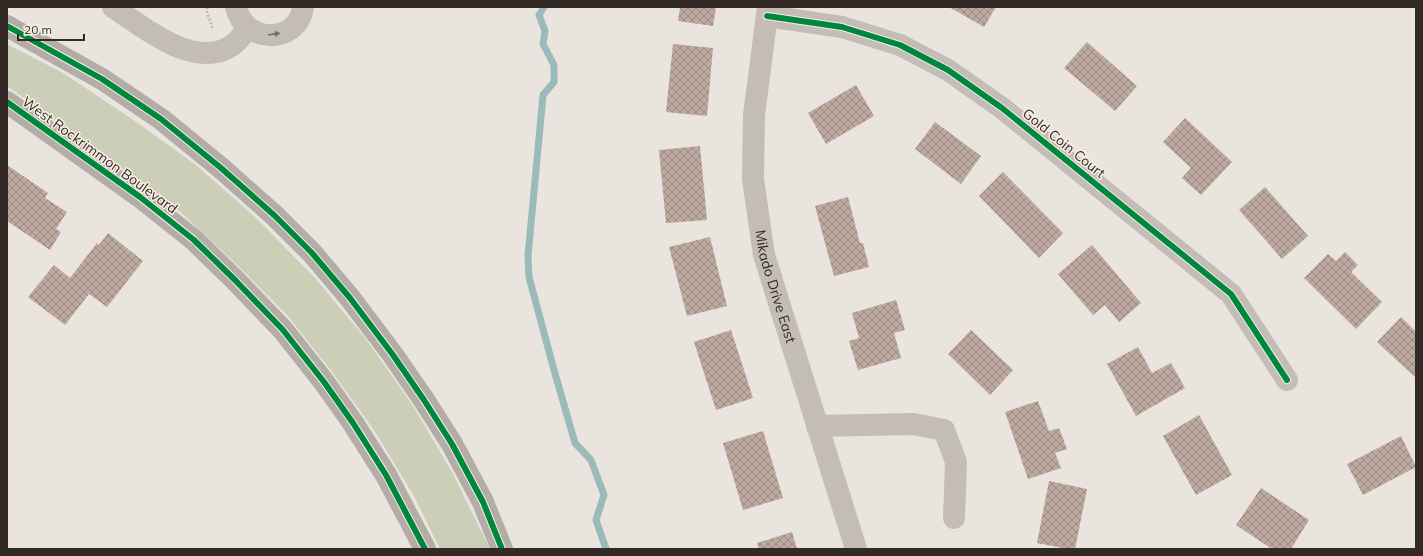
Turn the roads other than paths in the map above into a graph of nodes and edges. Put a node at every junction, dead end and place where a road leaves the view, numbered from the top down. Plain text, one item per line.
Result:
1 (113, 7) edge
2 (236, 7) edge
3 (303, 7) edge
4 (768, 12) edge
5 (7, 26) edge
6 (248, 28) junction
7 (7, 102) edge
8 (1287, 380) dead end
9 (817, 426) junction
10 (954, 518) dead end
11 (425, 549) edge
12 (502, 549) edge
13 (856, 549) edge

1 - 6 street
2 - 6 street
6 -> 3 street
4 - 8 street, Gold Coin Court
4 - 9 street, Mikado Drive East
5 - 12 main road
7 - 11 main road, West Rockrimmon Boulevard
9 - 10 street
9 - 13 street, Mikado Drive East

